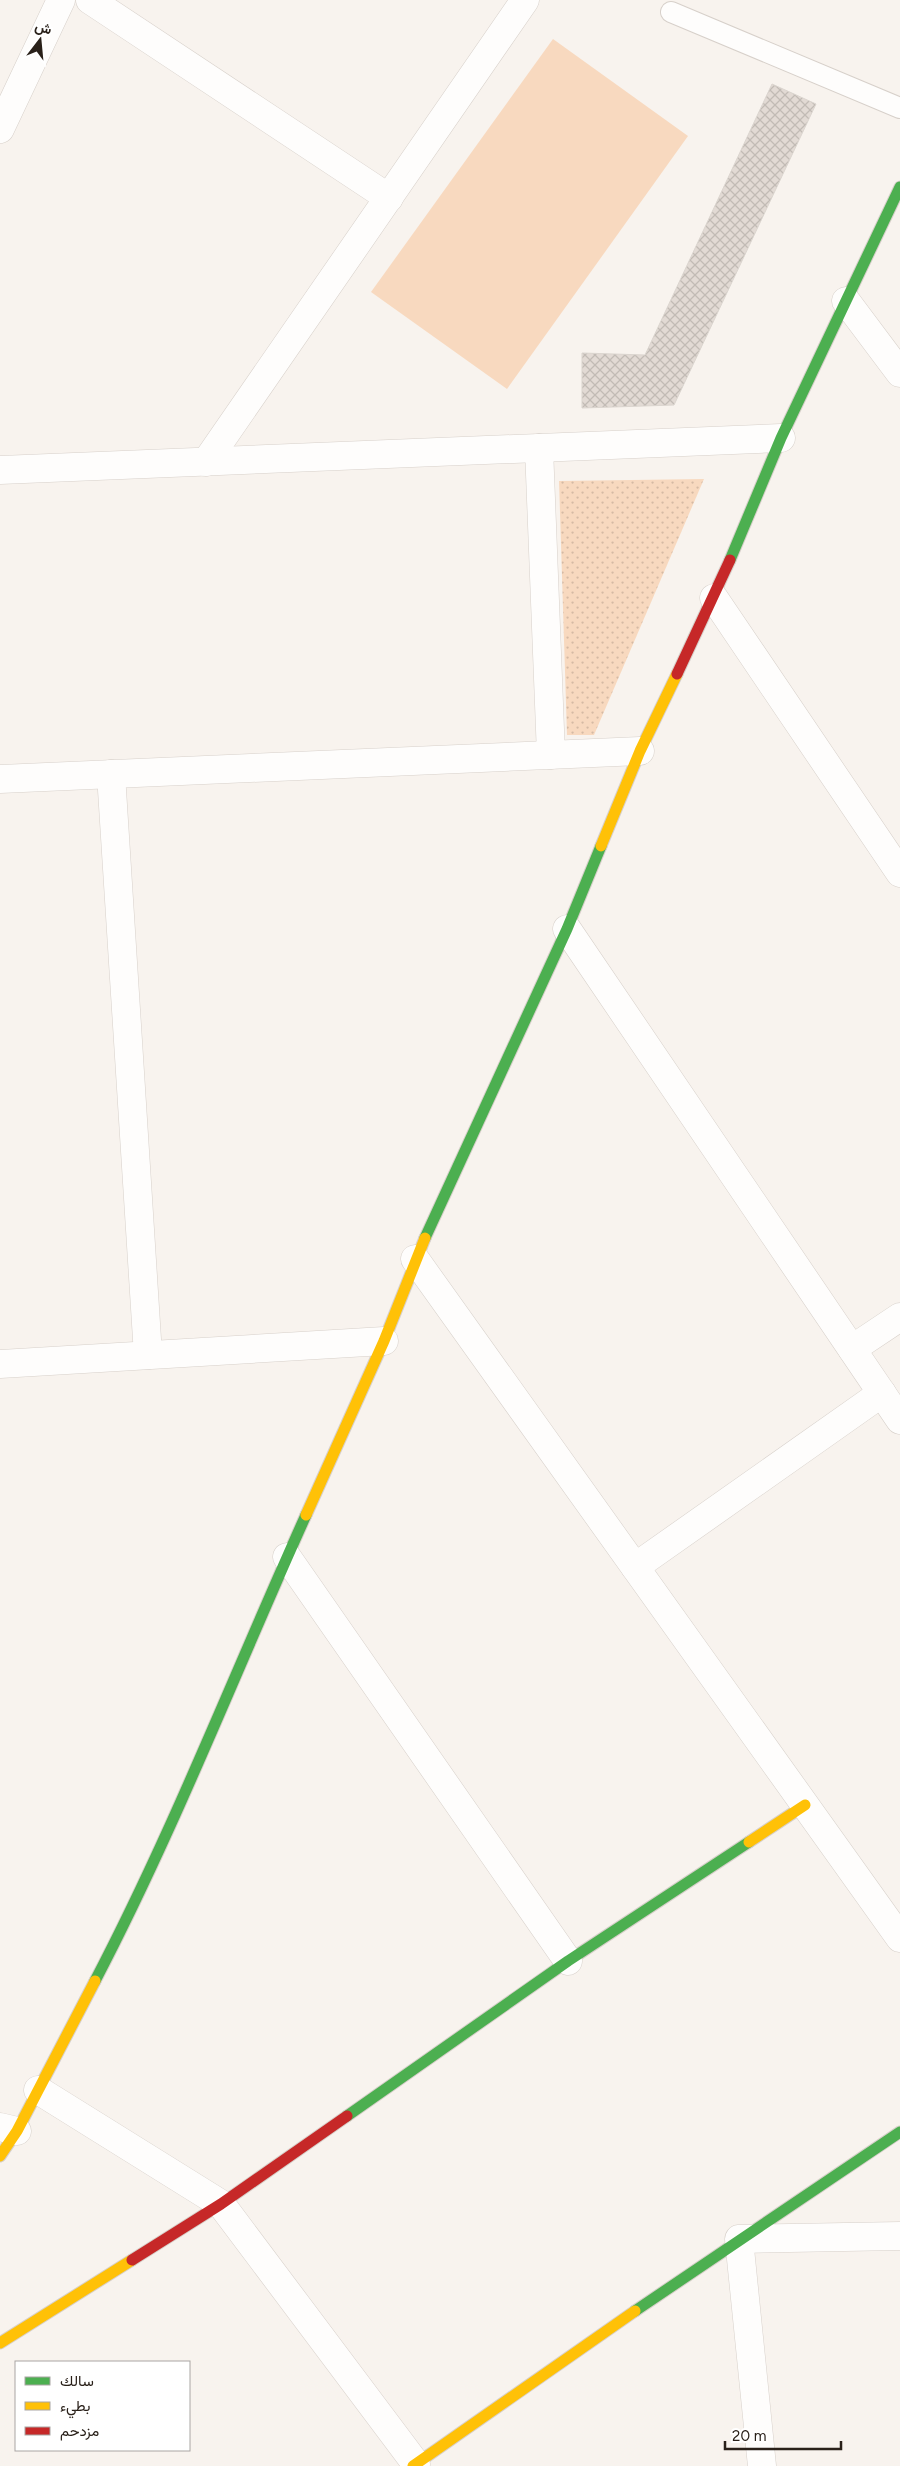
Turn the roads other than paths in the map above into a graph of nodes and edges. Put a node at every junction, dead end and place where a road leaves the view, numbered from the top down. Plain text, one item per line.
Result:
1 (61, 0) edge
2 (90, 0) edge
3 (525, 0) edge
4 (671, 12) dead end
5 (900, 108) edge
6 (0, 130) edge
7 (900, 187) edge
8 (389, 198) junction
9 (846, 301) junction
10 (900, 373) edge
11 (781, 438) junction
12 (539, 448) junction
13 (206, 462) junction
14 (0, 470) edge
15 (714, 598) junction
16 (640, 751) junction
17 (551, 755) junction
18 (111, 774) junction
19 (0, 779) edge
20 (900, 873) edge
21 (567, 929) junction
22 (415, 1259) junction
23 (900, 1317) edge
24 (384, 1341) junction
25 (852, 1349) junction
26 (148, 1356) junction
27 (0, 1364) edge
28 (882, 1393) junction
29 (900, 1420) edge
30 (287, 1557) junction
31 (635, 1567) junction
32 (805, 1805) junction
33 (900, 1938) edge
34 (568, 1961) junction
35 (38, 2090) junction
36 (9, 2129) edge
37 (900, 2132) edge
38 (0, 2156) edge
39 (222, 2204) junction
40 (900, 2236) edge
41 (739, 2239) junction
42 (0, 2343) edge
43 (415, 2465) edge
44 (762, 2466) edge

1 - 6 street
2 - 8 street
3 - 8 street
4 - 5 lane
7 - 9 main road
8 - 13 street
9 - 10 street
9 - 11 main road
11 - 12 street
11 - 15 main road
12 - 13 street
12 - 17 street
13 - 14 street
15 - 16 main road
15 - 20 street
16 - 17 street
16 - 21 main road
17 - 18 street
18 - 19 street
18 - 26 street
21 - 22 main road
21 - 25 street
22 - 24 main road
22 - 31 street
23 - 25 street
24 - 26 street
24 - 30 main road
25 - 28 street
26 - 27 street
28 - 29 street
28 - 31 street
30 - 34 street
30 - 35 main road
31 - 32 street
32 - 33 street
32 - 34 main road
34 - 39 main road
35 - 36 main road
35 - 39 street
36 - 38 main road
37 - 41 main road
39 - 42 main road
39 - 43 street
40 - 41 street
41 - 43 main road
41 - 44 street

